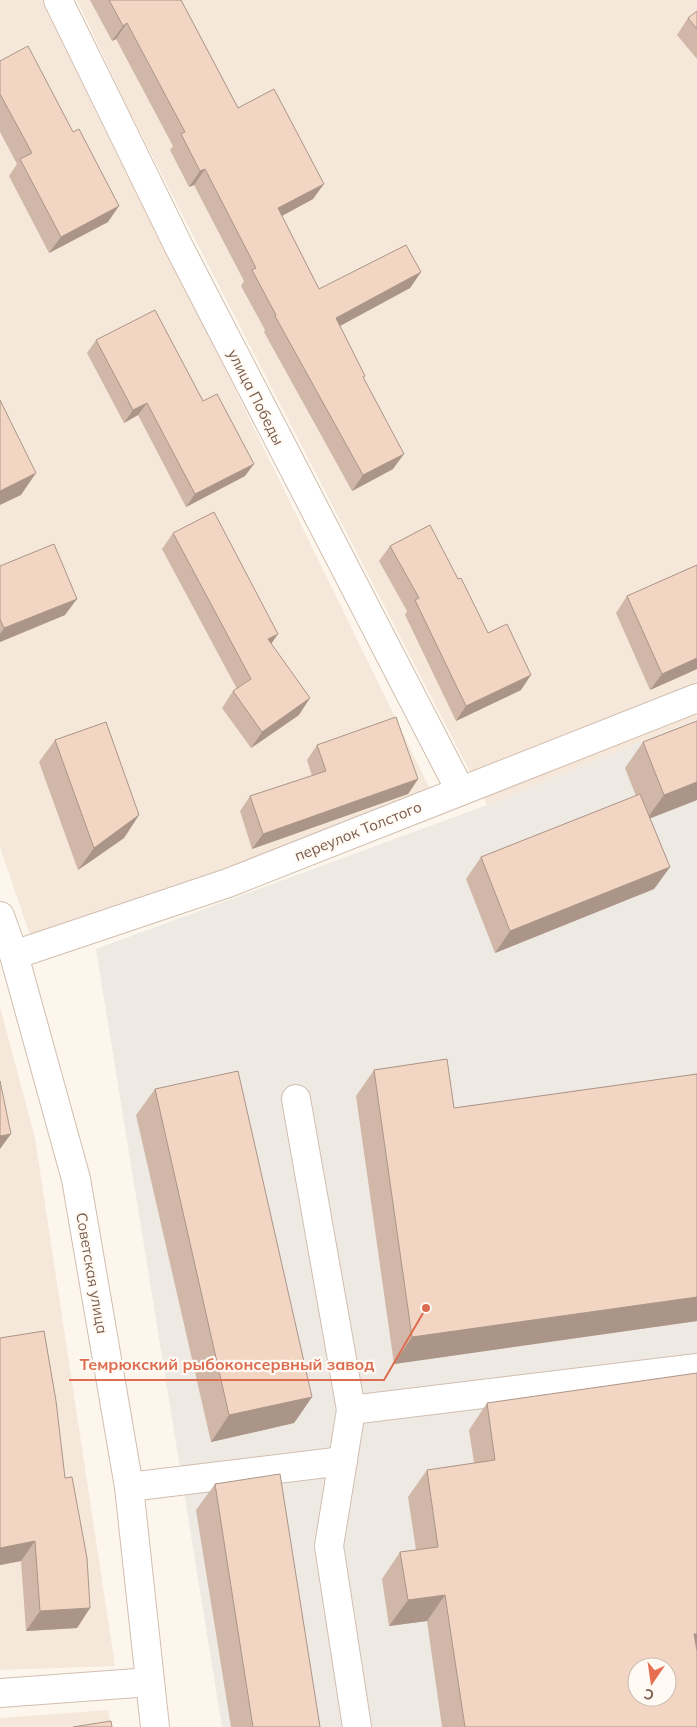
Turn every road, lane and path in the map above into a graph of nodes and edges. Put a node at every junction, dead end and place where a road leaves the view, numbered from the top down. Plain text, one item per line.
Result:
1 (58, 0) edge
2 (697, 698) edge
3 (460, 790) junction
4 (0, 916) edge
5 (14, 955) junction
6 (296, 1099) dead end
7 (697, 1368) edge
8 (351, 1410) junction
9 (342, 1460) junction
10 (129, 1487) junction
11 (150, 1682) junction
12 (0, 1693) edge
13 (155, 1727) edge
14 (357, 1727) edge

1 - 3 street, улица Победы
2 - 3 street, переулок Толстого
3 - 5 street, переулок Толстого
4 - 5 street, Советская улица
5 - 10 street, Советская улица
6 - 8 street
7 - 8 street
8 - 9 street
9 - 10 street
9 - 14 street
10 - 11 street, Советская улица
11 - 12 street
11 - 13 street, Советская улица

